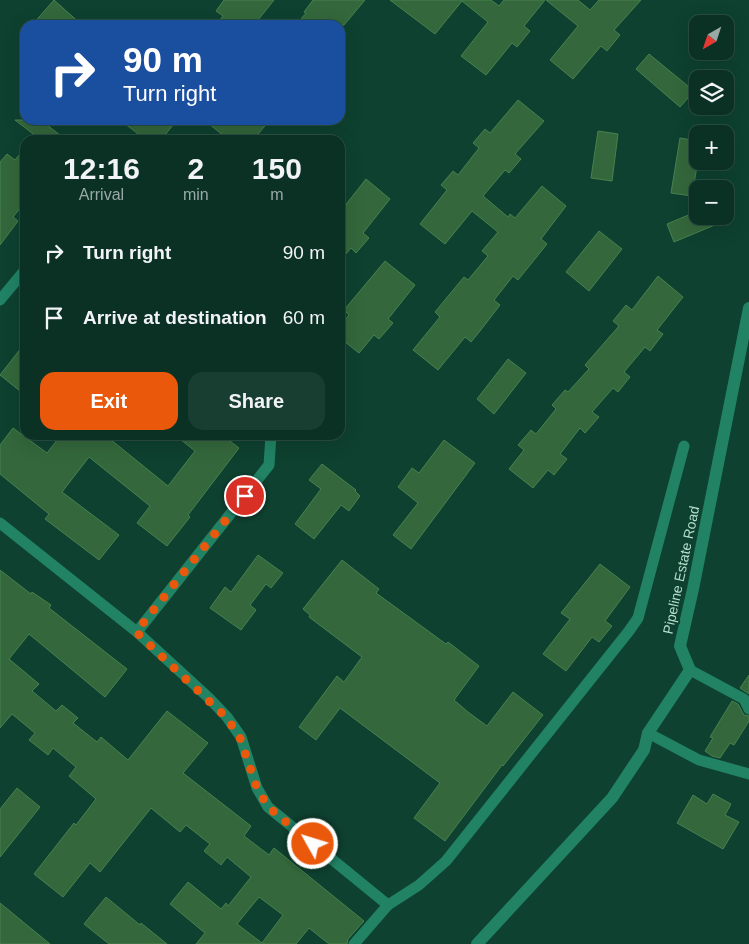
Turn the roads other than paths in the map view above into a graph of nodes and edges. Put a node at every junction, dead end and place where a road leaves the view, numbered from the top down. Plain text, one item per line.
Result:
1 (20, 276) edge
2 (0, 300) edge
3 (749, 308) edge
4 (271, 440) edge
5 (684, 446) dead end
6 (0, 523) edge
7 (136, 632) junction
8 (690, 670) junction
9 (749, 709) edge
10 (648, 733) junction
11 (749, 774) edge
12 (388, 905) junction
13 (354, 944) edge
14 (477, 944) edge

1 - 2 lane
3 - 8 street, Pipeline Estate Road
4 - 7 lane
5 - 12 lane
6 - 7 lane
7 - 12 lane
8 - 9 lane
8 - 10 street
10 - 11 lane
10 - 14 street
12 - 13 lane

